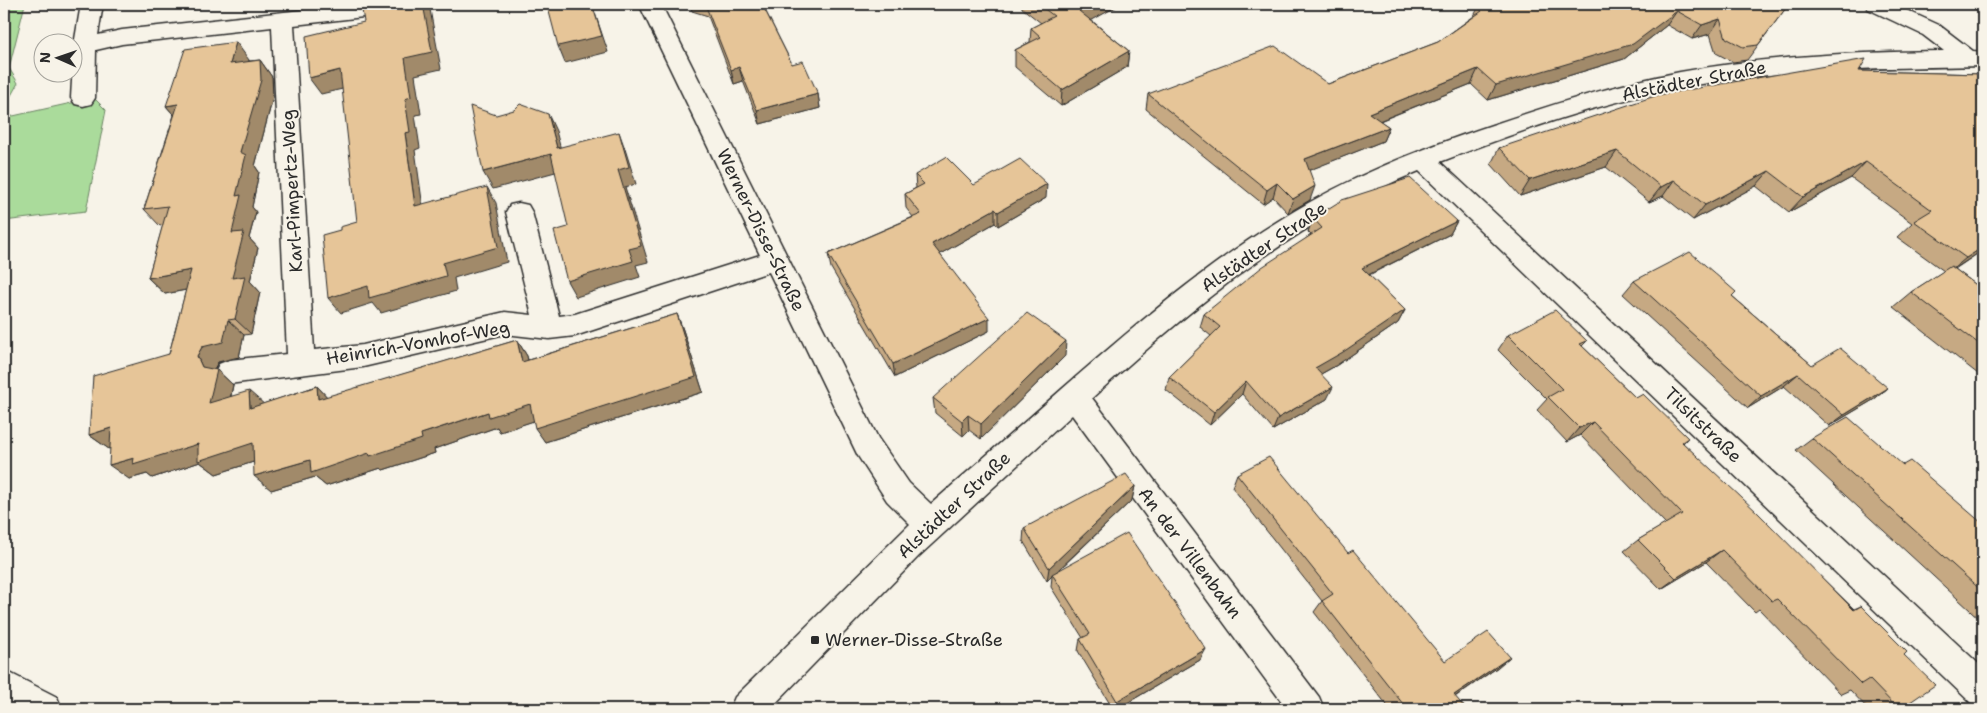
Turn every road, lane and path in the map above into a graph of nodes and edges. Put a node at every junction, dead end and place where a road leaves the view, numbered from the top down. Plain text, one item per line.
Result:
1 (92, 4) edge
2 (416, 4) edge
3 (650, 4) edge
4 (1876, 4) edge
5 (283, 20) junction
6 (85, 45) junction
7 (1976, 59) edge
8 (83, 98) dead end
9 (1422, 159) junction
10 (519, 212) dead end
11 (775, 260) junction
12 (549, 328) junction
13 (301, 363) junction
14 (229, 372) dead end
15 (1074, 396) junction
16 (931, 524) junction
17 (4, 687) edge
18 (1983, 691) edge
19 (45, 709) edge
20 (747, 709) edge
21 (1307, 709) edge

1 - 6 street
2 - 5 street
3 - 11 street, Werner-Disse-Straße
4 - 7 street
5 - 6 street
5 - 13 street, Karl-Pimpertz-Weg
6 - 8 street
7 - 9 street, Alstädter Straße
9 - 15 street, Alstädter Straße
9 - 18 street, Tilsitstraße
10 - 12 street
11 - 12 street, Heinrich-Vomhof-Weg
11 - 16 street, Werner-Disse-Straße
12 - 13 street, Heinrich-Vomhof-Weg
13 - 14 street, Heinrich-Vomhof-Weg
15 - 16 street, Alstädter Straße
15 - 21 street, An der Villenbahn
16 - 20 street, Alstädter Straße
17 - 19 street

